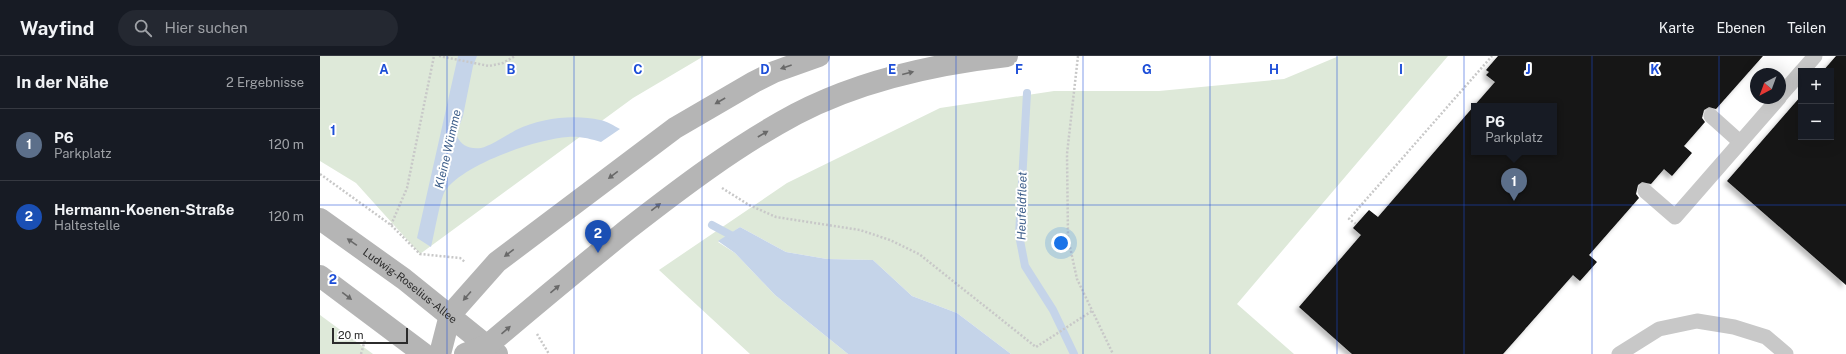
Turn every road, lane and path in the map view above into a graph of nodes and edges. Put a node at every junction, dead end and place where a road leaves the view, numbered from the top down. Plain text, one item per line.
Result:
1 (434, 56) edge
2 (438, 56) edge
3 (515, 56) edge
4 (819, 56) edge
5 (1007, 56) edge
6 (1078, 56) edge
7 (1492, 56) edge
8 (1815, 56) edge
9 (1805, 68) edge
10 (1798, 76) edge
11 (1786, 89) edge
12 (1773, 104) edge
13 (1711, 116) dead end
14 (1740, 142) junction
15 (320, 174) edge
16 (700, 174) junction
17 (1645, 191) dead end
18 (320, 219) edge
19 (1356, 224) dead end
20 (391, 225) junction
21 (320, 276) edge
22 (483, 278) junction
23 (1092, 311) junction
24 (450, 316) junction
25 (366, 338) dead end
26 (493, 350) edge
27 (1112, 353) edge
28 (361, 354) edge
29 (424, 354) edge
30 (440, 354) edge
31 (465, 354) edge
32 (1619, 354) edge
33 (1786, 354) edge

1 - 20 path
2 - 3 path
4 -> 22 main road
16 -> 5 main road
6 - 23 path
7 - 19 path
8 - 9 lane
10 - 11 lane
12 - 14 lane
13 - 14 lane
14 - 17 lane
15 - 20 path
16 - 23 path
26 -> 16 main road
24 -> 18 main road, Ludwig-Roselius-Allee
20 - 22 path
21 -> 29 main road
22 -> 24 main road
23 - 27 path
24 - 26 main road, Ludwig-Roselius-Allee
24 - 30 main road
25 - 28 path
26 - 31 main road
32 - 33 lane

